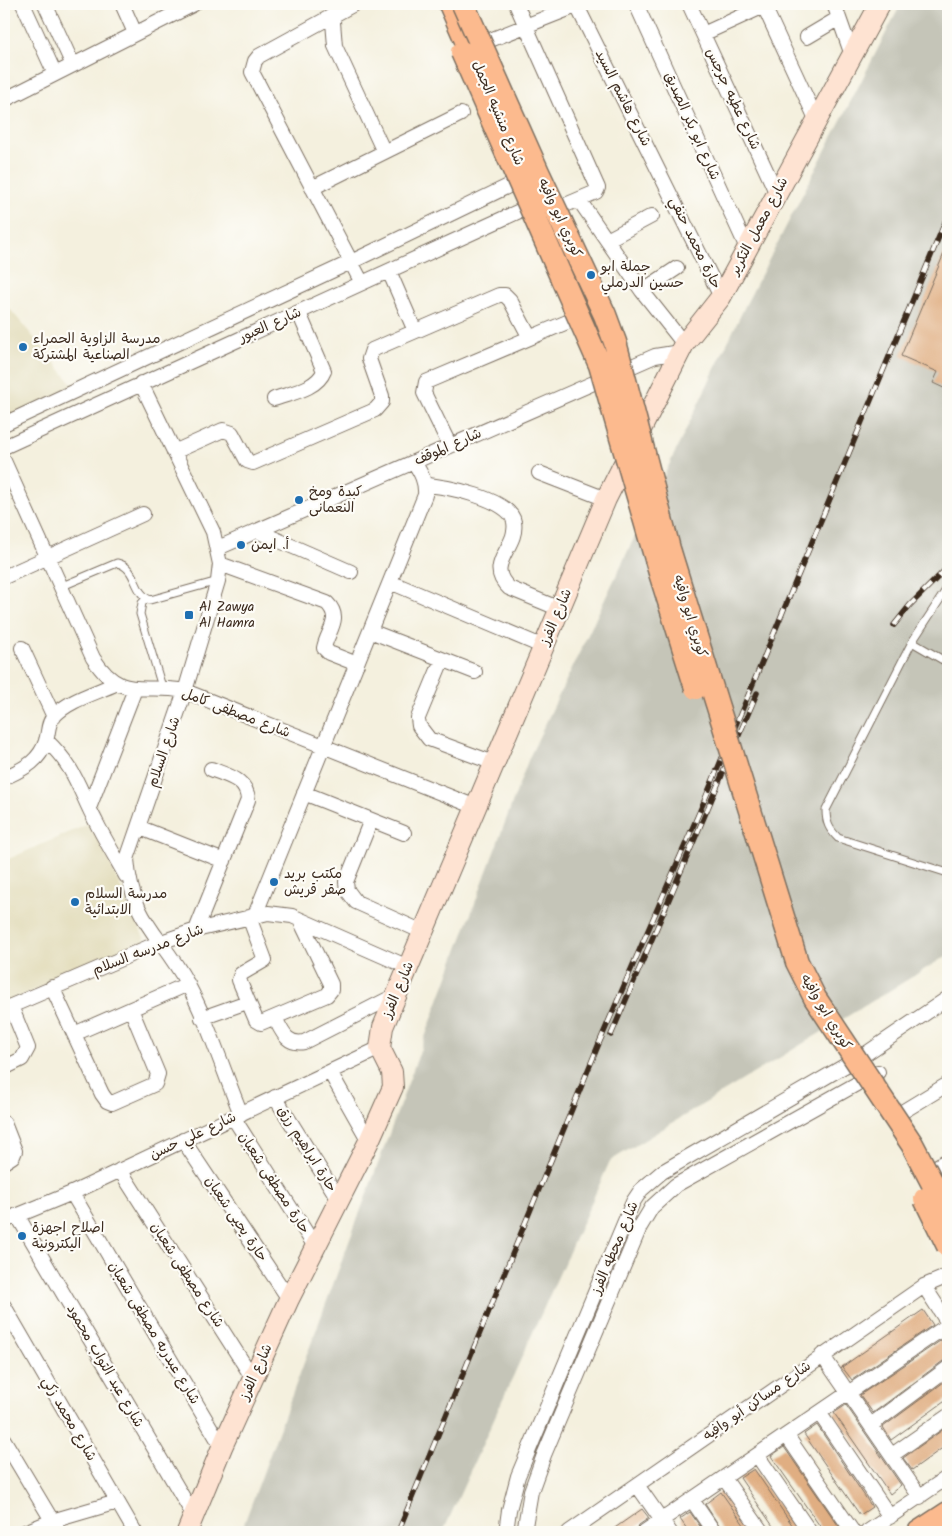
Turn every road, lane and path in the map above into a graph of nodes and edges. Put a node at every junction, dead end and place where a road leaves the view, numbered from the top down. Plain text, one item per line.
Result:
1 (23, 4) edge
2 (45, 4) edge
3 (122, 4) edge
4 (194, 4) edge
5 (354, 4) edge
6 (440, 4) edge
7 (450, 4) edge
8 (463, 4) edge
9 (516, 4) edge
10 (578, 4) edge
11 (636, 4) edge
12 (689, 4) edge
13 (834, 4) edge
14 (880, 4) edge
15 (763, 5) edge
16 (335, 8) edge
17 (839, 18) junction
18 (525, 26) junction
19 (135, 33) junction
20 (703, 34) junction
21 (807, 37) dead end
22 (466, 50) junction
23 (852, 55) junction
24 (73, 65) junction
25 (55, 74) junction
26 (4, 100) edge
27 (461, 114) dead end
28 (816, 121) junction
29 (384, 152) junction
30 (525, 177) junction
31 (312, 188) junction
32 (669, 189) joint
33 (777, 194) junction
34 (579, 200) junction
35 (539, 209) junction
36 (652, 216) dead end
37 (607, 240) junction
38 (747, 248) junction
39 (351, 262) junction
40 (677, 268) dead end
41 (389, 271) junction
42 (362, 283) junction
43 (642, 291) junction
44 (721, 297) junction
45 (299, 313) junction
46 (588, 313) junction
47 (415, 331) junction
48 (529, 336) junction
49 (682, 348) junction
50 (613, 375) junction
51 (142, 383) junction
52 (274, 399) dead end
53 (4, 424) edge
54 (634, 445) junction
55 (450, 446) junction
56 (4, 447) edge
57 (174, 452) junction
58 (4, 461) edge
59 (414, 462) junction
60 (539, 473) dead end
61 (426, 485) junction
62 (606, 499) junction
63 (143, 514) dead end
64 (256, 531) junction
65 (218, 548) junction
66 (47, 558) junction
67 (220, 564) junction
68 (350, 572) dead end
69 (4, 578) edge
70 (218, 581) junction
71 (390, 582) junction
72 (60, 587) junction
73 (948, 587) edge
74 (146, 599) junction
75 (560, 609) junction
76 (370, 631) junction
77 (912, 642) junction
78 (544, 647) junction
79 (22, 648) dead end
80 (442, 660) junction
81 (948, 663) edge
82 (357, 664) junction
83 (475, 672) dead end
84 (115, 684) junction
85 (162, 688) junction
86 (135, 689) junction
87 (185, 691) junction
88 (54, 717) junction
89 (46, 740) junction
90 (323, 747) junction
91 (494, 763) junction
92 (211, 769) dead end
93 (6, 771) edge
94 (304, 793) junction
95 (476, 807) junction
96 (90, 808) junction
97 (371, 820) junction
98 (138, 827) junction
99 (404, 833) dead end
100 (224, 861) junction
101 (948, 873) edge
102 (129, 881) junction
103 (252, 916) junction
104 (300, 920) junction
105 (196, 930) junction
106 (423, 932) junction
107 (158, 943) junction
108 (408, 967) junction
109 (188, 984) junction
110 (52, 987) junction
111 (396, 994) junction
112 (948, 1000) edge
113 (247, 1002) junction
114 (8, 1007) edge
115 (131, 1009) junction
116 (202, 1018) junction
117 (275, 1018) junction
118 (74, 1034) junction
119 (380, 1048) junction
120 (866, 1053) junction
121 (4, 1068) edge
122 (330, 1072) junction
123 (878, 1072) junction
124 (948, 1084) edge
125 (275, 1097) junction
126 (902, 1112) junction
127 (236, 1115) junction
128 (4, 1124) edge
129 (183, 1140) junction
130 (369, 1141) junction
131 (713, 1143) junction
132 (722, 1160) junction
133 (948, 1160) edge
134 (4, 1162) edge
135 (934, 1168) junction
136 (120, 1170) junction
137 (72, 1193) junction
138 (948, 1193) edge
139 (339, 1200) junction
140 (948, 1213) edge
141 (17, 1215) junction
142 (4, 1221) edge
143 (948, 1246) edge
144 (316, 1248) junction
145 (948, 1276) edge
146 (924, 1286) junction
147 (290, 1298) junction
148 (4, 1306) edge
149 (948, 1324) edge
150 (822, 1356) junction
151 (567, 1360) junction
152 (582, 1365) junction
153 (948, 1368) edge
154 (254, 1380) junction
155 (850, 1394) junction
156 (820, 1414) junction
157 (948, 1416) edge
158 (871, 1425) junction
159 (788, 1436) junction
160 (4, 1440) edge
161 (222, 1447) junction
162 (757, 1455) junction
163 (892, 1455) junction
164 (948, 1477) edge
165 (724, 1478) junction
166 (637, 1485) junction
167 (920, 1497) junction
168 (692, 1500) junction
169 (117, 1502) junction
170 (948, 1513) edge
171 (890, 1516) junction
172 (662, 1520) junction
173 (190, 1524) edge
174 (55, 1527) edge
175 (26, 1532) edge
176 (135, 1532) edge
177 (506, 1532) edge
178 (524, 1532) edge
179 (569, 1532) edge
180 (644, 1532) edge
181 (670, 1532) edge
182 (714, 1532) edge
183 (762, 1532) edge
184 (810, 1532) edge
185 (852, 1532) edge
186 (867, 1532) edge
187 (919, 1532) edge

1 - 25 street
2 - 24 street
3 - 19 street
4 - 19 street
5 - 16 street
6 - 22 main road, شارع منشيه الجمل
7 - 22 main road, شارع منشيه الجمل
8 - 140 main road, كوبري ابو وافيه, bridge
9 - 18 street
10 - 18 street
10 - 32 street, شارع هاشم السيد
11 - 38 street, شارع ابو بكر الصديق
12 - 20 street, شارع عطيه جرجس
13 - 17 street
14 - 23 street, شارع معمل التكرير
15 - 20 street
15 - 28 street
16 - 29 street
16 - 31 street
17 - 21 street
17 - 23 street
18 - 22 street
18 - 34 street, شارع العبور
19 - 24 street
20 - 33 street, شارع عطيه جرجس
22 - 30 main road, شارع منشيه الجمل
22 - 143 main road, كوبري ابو وافيه, bridge
23 - 28 street, شارع معمل التكرير
24 - 25 street
25 - 26 street
27 - 29 street
28 - 33 street, شارع معمل التكرير
29 - 31 street
30 - 35 main road, شارع منشيه الجمل
30 - 39 street, شارع العبور
31 - 39 street
32 - 44 street, حارة محمد حنفي
33 - 38 street, شارع معمل التكرير
34 - 35 street, شارع العبور
34 - 37 street
35 - 41 street, شارع العبور
35 - 46 main road, شارع منشيه الجمل
36 - 37 street
37 - 43 street
38 - 44 street, شارع معمل التكرير
39 - 42 street
39 - 53 street, شارع العبور
40 - 43 street
41 - 42 street, شارع العبور
41 - 47 street
42 - 45 street, شارع العبور
43 - 49 street
44 - 49 street, شارع معمل التكرير
45 - 51 street, شارع العبور
45 - 52 street
46 - 48 street
46 - 50 main road, شارع منشيه الجمل
47 - 48 street
47 - 57 street
48 - 55 street
49 - 50 street, شارع الموقف
49 - 54 street, شارع معمل التكرير
50 - 54 main road, شارع منشيه الجمل
50 - 55 street, شارع الموقف
51 - 56 street, شارع العبور
51 - 57 street, شارع السلام
54 - 62 street, شارع الفرز
55 - 59 street, شارع الموقف
57 - 65 street, شارع السلام
58 - 66 street
59 - 61 street
59 - 64 street, شارع الموقف
60 - 62 street
61 - 71 street
61 - 75 street
62 - 75 street, شارع الفرز
63 - 66 street
64 - 65 street, شارع الموقف
64 - 68 street
65 - 67 street, شارع السلام
66 - 69 street
66 - 72 street
67 - 70 street, شارع السلام
67 - 82 street
70 - 74 lane
70 - 87 street, شارع السلام
71 - 76 street
71 - 78 street
72 - 74 lane
72 - 84 street
73 - 77 lane
74 - 85 lane
75 - 78 street, شارع الفرز
76 - 80 street
76 - 82 street
77 - 81 lane
77 - 101 lane
78 - 91 street, شارع الفرز
79 - 88 street
80 - 83 street
80 - 91 street
82 - 90 street
84 - 86 street, شارع مصطفى كامل
84 - 88 street
85 - 86 street, شارع مصطفى كامل
85 - 87 street, شارع مصطفى كامل
86 - 96 street
87 - 90 street, شارع مصطفى كامل
87 - 98 street, شارع السلام
88 - 89 street
89 - 93 street
89 - 96 street
90 - 94 street
90 - 95 street, شارع مصطفى كامل
91 - 95 street, شارع الفرز
92 - 100 street
94 - 97 street
94 - 103 street
95 - 106 street, شارع الفرز
96 - 102 street
97 - 99 street
97 - 106 street
98 - 100 street
98 - 102 street, شارع السلام
100 - 105 street
102 - 107 street, شارع السلام
103 - 104 street, شارع مدرسه السلام
103 - 105 street, شارع مدرسه السلام
103 - 113 street
104 - 108 street, شارع مدرسه السلام
104 - 117 street
105 - 107 street, شارع مدرسه السلام
106 - 108 street, شارع الفرز
107 - 109 street, شارع السلام
107 - 110 street, شارع مدرسه السلام
108 - 111 street, شارع الفرز
109 - 115 street
109 - 116 street, شارع السلام
110 - 114 street, شارع مدرسه السلام
110 - 118 street
111 - 117 street
111 - 119 street, شارع الفرز
112 - 120 street, شارع محطه الفرز
113 - 116 street
113 - 117 street
114 - 121 street
115 - 118 street
115 - 118 street
116 - 127 street, شارع السلام
119 - 122 street, شارع علي حسن
119 - 130 street, شارع الفرز
120 - 123 street
120 - 131 street, شارع محطه الفرز
122 - 125 street, شارع علي حسن
122 - 130 street
123 - 126 street
123 - 132 street, شارع محطه الفرز
124 - 126 street
125 - 127 street, شارع علي حسن
125 - 139 street, حارة ابراهيم رزق
126 - 135 street
127 - 129 street, شارع علي حسن
127 - 144 street, حارة مصطفى شعبان
128 - 134 street
129 - 136 street, شارع علي حسن
129 - 147 street, حارة يحيى شعبان
130 - 139 street, شارع الفرز
131 - 132 street
131 - 151 street, شارع محطه الفرز
132 - 152 street, شارع محطه الفرز
133 - 135 street
135 - 138 street
136 - 137 street, شارع علي حسن
136 - 154 street, شارع مصطفى شعبان
137 - 141 street, شارع علي حسن
137 - 161 street, شارع عبدربه مصطفى شعبان
139 - 144 street, شارع الفرز
141 - 142 street, شارع علي حسن
141 - 173 street, شارع عبد التواب محمود
144 - 147 street, شارع الفرز
145 - 146 street, شارع مساكن أبو وافيه
146 - 149 street
146 - 150 street, شارع مساكن أبو وافيه
147 - 154 street, شارع الفرز
148 - 169 street, شارع محمد زكي
149 - 155 street
150 - 155 street
150 - 166 street, شارع مساكن أبو وافيه
151 - 152 street
151 - 177 street, شارع محطه الفرز
152 - 178 street, شارع محطه الفرز
153 - 158 street
154 - 161 street, شارع الفرز
155 - 156 street
155 - 158 street
156 - 159 street
156 - 171 street
157 - 163 street
158 - 163 street
159 - 162 street
159 - 185 street
160 - 174 street
161 - 173 street, شارع الفرز
162 - 165 street
162 - 184 street
163 - 167 street
164 - 167 street
165 - 168 street
165 - 183 street
166 - 172 street
166 - 179 street, شارع مساكن أبو وافيه
167 - 171 street
168 - 172 street
168 - 182 street
169 - 174 street
169 - 176 street, شارع محمد زكي
170 - 187 main road
171 - 186 street
172 - 180 street
172 - 181 street
174 - 175 street

